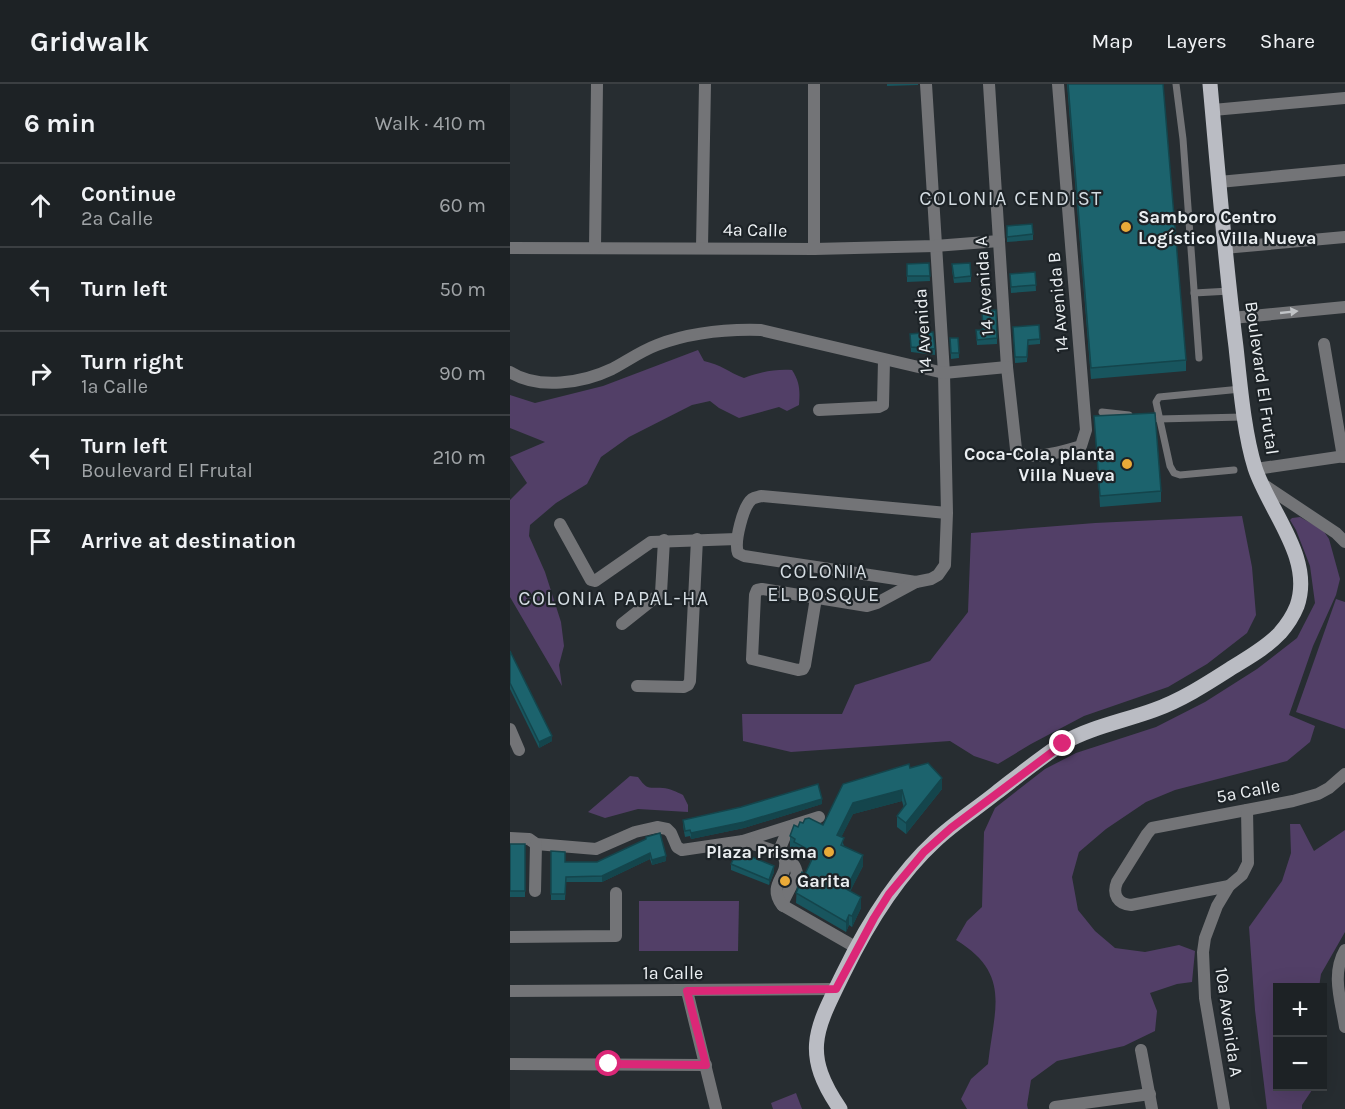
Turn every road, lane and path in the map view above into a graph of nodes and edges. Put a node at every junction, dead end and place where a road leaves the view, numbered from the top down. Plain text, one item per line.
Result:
1 (597, 84) edge
2 (705, 84) edge
3 (814, 84) edge
4 (926, 84) edge
5 (989, 84) edge
6 (1058, 84) edge
7 (1176, 84) edge
8 (1210, 84) edge
9 (1345, 98) edge
10 (1213, 110) junction
11 (1345, 170) edge
12 (1219, 182) junction
13 (1345, 237) edge
14 (999, 241) junction
15 (935, 246) junction
16 (702, 247) junction
17 (595, 248) junction
18 (1224, 248) junction
19 (510, 249) edge
20 (814, 249) junction
21 (1230, 291) junction
22 (1194, 293) junction
23 (1345, 307) edge
24 (1232, 318) junction
25 (1324, 344) dead end
26 (1199, 358) dead end
27 (884, 360) junction
28 (1007, 367) junction
29 (510, 372) edge
30 (944, 373) junction
31 (1241, 389) junction
32 (819, 410) dead end
33 (1102, 412) dead end
34 (1137, 416) edge
35 (1246, 417) junction
36 (1148, 418) edge
37 (1160, 419) junction
38 (1016, 448) joint
39 (1344, 456) edge
40 (1234, 471) dead end
41 (1259, 476) junction
42 (947, 513) junction
43 (560, 524) dead end
44 (1342, 536) edge
45 (698, 539) junction
46 (737, 539) junction
47 (664, 540) junction
48 (916, 582) junction
49 (816, 598) junction
50 (622, 624) dead end
51 (637, 686) dead end
52 (510, 729) edge
53 (519, 750) dead end
54 (1345, 774) edge
55 (1247, 810) junction
56 (819, 817) dead end
57 (789, 827) junction
58 (510, 838) edge
59 (743, 841) junction
60 (536, 844) junction
61 (781, 855) junction
62 (1229, 886) junction
63 (535, 891) dead end
64 (616, 893) dead end
65 (510, 937) edge
66 (857, 948) junction
67 (1345, 950) edge
68 (836, 989) junction
69 (510, 991) edge
70 (687, 991) junction
71 (1345, 1025) edge
72 (1141, 1050) dead end
73 (510, 1064) edge
74 (706, 1065) junction
75 (1150, 1094) junction
76 (1055, 1107) dead end
77 (716, 1109) edge
78 (840, 1109) edge
79 (1152, 1109) edge
80 (1224, 1109) edge

1 - 17 street
2 - 16 street
3 - 20 street
4 - 15 street, 14 Avenida
5 - 14 street, 14 Avenida A
6 - 38 street, 14 Avenida B
7 - 22 lane
8 - 10 main road, Boulevard El Frutal
9 - 10 street
10 - 12 main road, Boulevard El Frutal
11 - 12 street
12 - 18 main road, Boulevard El Frutal
13 - 18 street
14 - 15 street, 4a Calle
14 - 28 street, 14 Avenida A
15 - 20 street, 4a Calle
15 - 30 street, 14 Avenida
16 - 17 street, 4a Calle
16 - 20 street, 4a Calle
17 - 19 street, 4a Calle
18 - 21 main road, Boulevard El Frutal
21 - 22 lane
21 - 24 main road, Boulevard El Frutal
22 - 26 lane
24 -> 23 street
24 - 31 main road, Boulevard El Frutal
25 - 39 street
27 - 29 street
27 - 30 street
27 - 32 street
28 - 30 street
28 - 38 street, 14 Avenida A
30 - 42 street, 14 Avenida
31 - 35 main road, Boulevard El Frutal
31 - 37 lane
33 - 34 lane
35 - 37 lane
35 - 41 main road, Boulevard El Frutal
36 - 37 lane
37 - 40 lane
39 - 41 street
41 - 44 street
41 - 66 main road, Boulevard El Frutal
42 - 46 street
42 - 48 street, 14 Avenida
43 - 47 street
45 - 46 street
45 - 47 street
45 - 51 street
46 - 48 street
47 - 50 street
48 - 49 street
49 - 49 street
52 - 53 street
54 - 55 street, 5a Calle
55 - 62 street, 10a Avenida A
55 - 62 street, 5a Calle
56 - 57 street
57 - 59 street
57 - 61 street
58 - 60 street
59 - 60 street
59 - 61 street
60 - 63 street
61 - 66 street
62 - 80 street, 10a Avenida A
64 - 65 street
66 - 68 main road, Boulevard El Frutal
67 - 71 street
68 - 70 street, 1a Calle
68 - 78 main road, Boulevard El Frutal
69 - 70 street, 1a Calle
70 - 74 street
72 - 75 street
73 - 74 street
74 - 77 street
75 - 76 street
75 - 79 street

